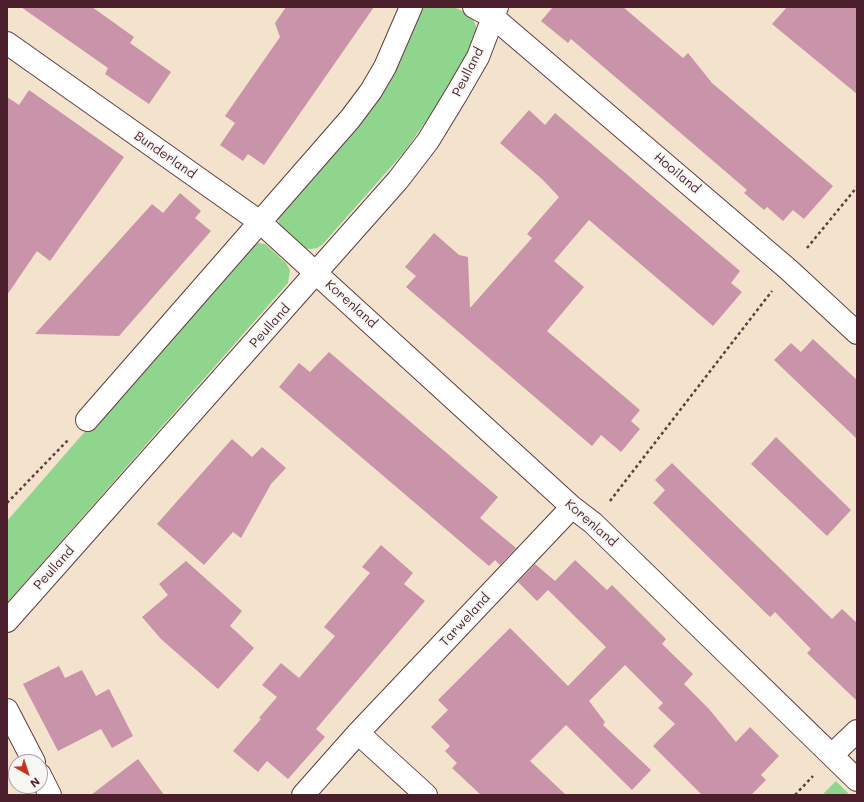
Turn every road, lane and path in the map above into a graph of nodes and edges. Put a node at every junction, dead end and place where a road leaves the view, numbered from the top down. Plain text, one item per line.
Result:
1 (411, 7) edge
2 (474, 7) edge
3 (495, 12) edge
4 (7, 43) edge
5 (857, 187) edge
6 (260, 222) junction
7 (789, 270) junction
8 (317, 273) junction
9 (857, 333) edge
10 (87, 420) joint
11 (7, 503) edge
12 (572, 506) junction
13 (593, 523) junction
14 (7, 621) edge
15 (7, 710) edge
16 (857, 731) edge
17 (358, 733) junction
18 (30, 754) edge
19 (832, 755) junction
20 (857, 780) edge
21 (303, 795) edge
22 (426, 795) edge

1 - 6 street
2 - 3 street, Hooiland
3 - 7 street, Hooiland
3 - 8 street, Peulland
4 - 6 street, Bunderland
5 - 7 path
6 - 8 street, Bunderland
6 - 10 street
7 - 9 street, Hooiland
7 - 13 path
8 - 12 street, Korenland
8 - 14 street, Peulland
10 - 11 path
12 - 13 street, Korenland
12 - 17 street, Tarweland
13 - 19 street, Korenland
15 - 18 street
16 - 19 street
17 - 21 street, Tarweland
17 - 22 street
19 - 20 street, Korenland

